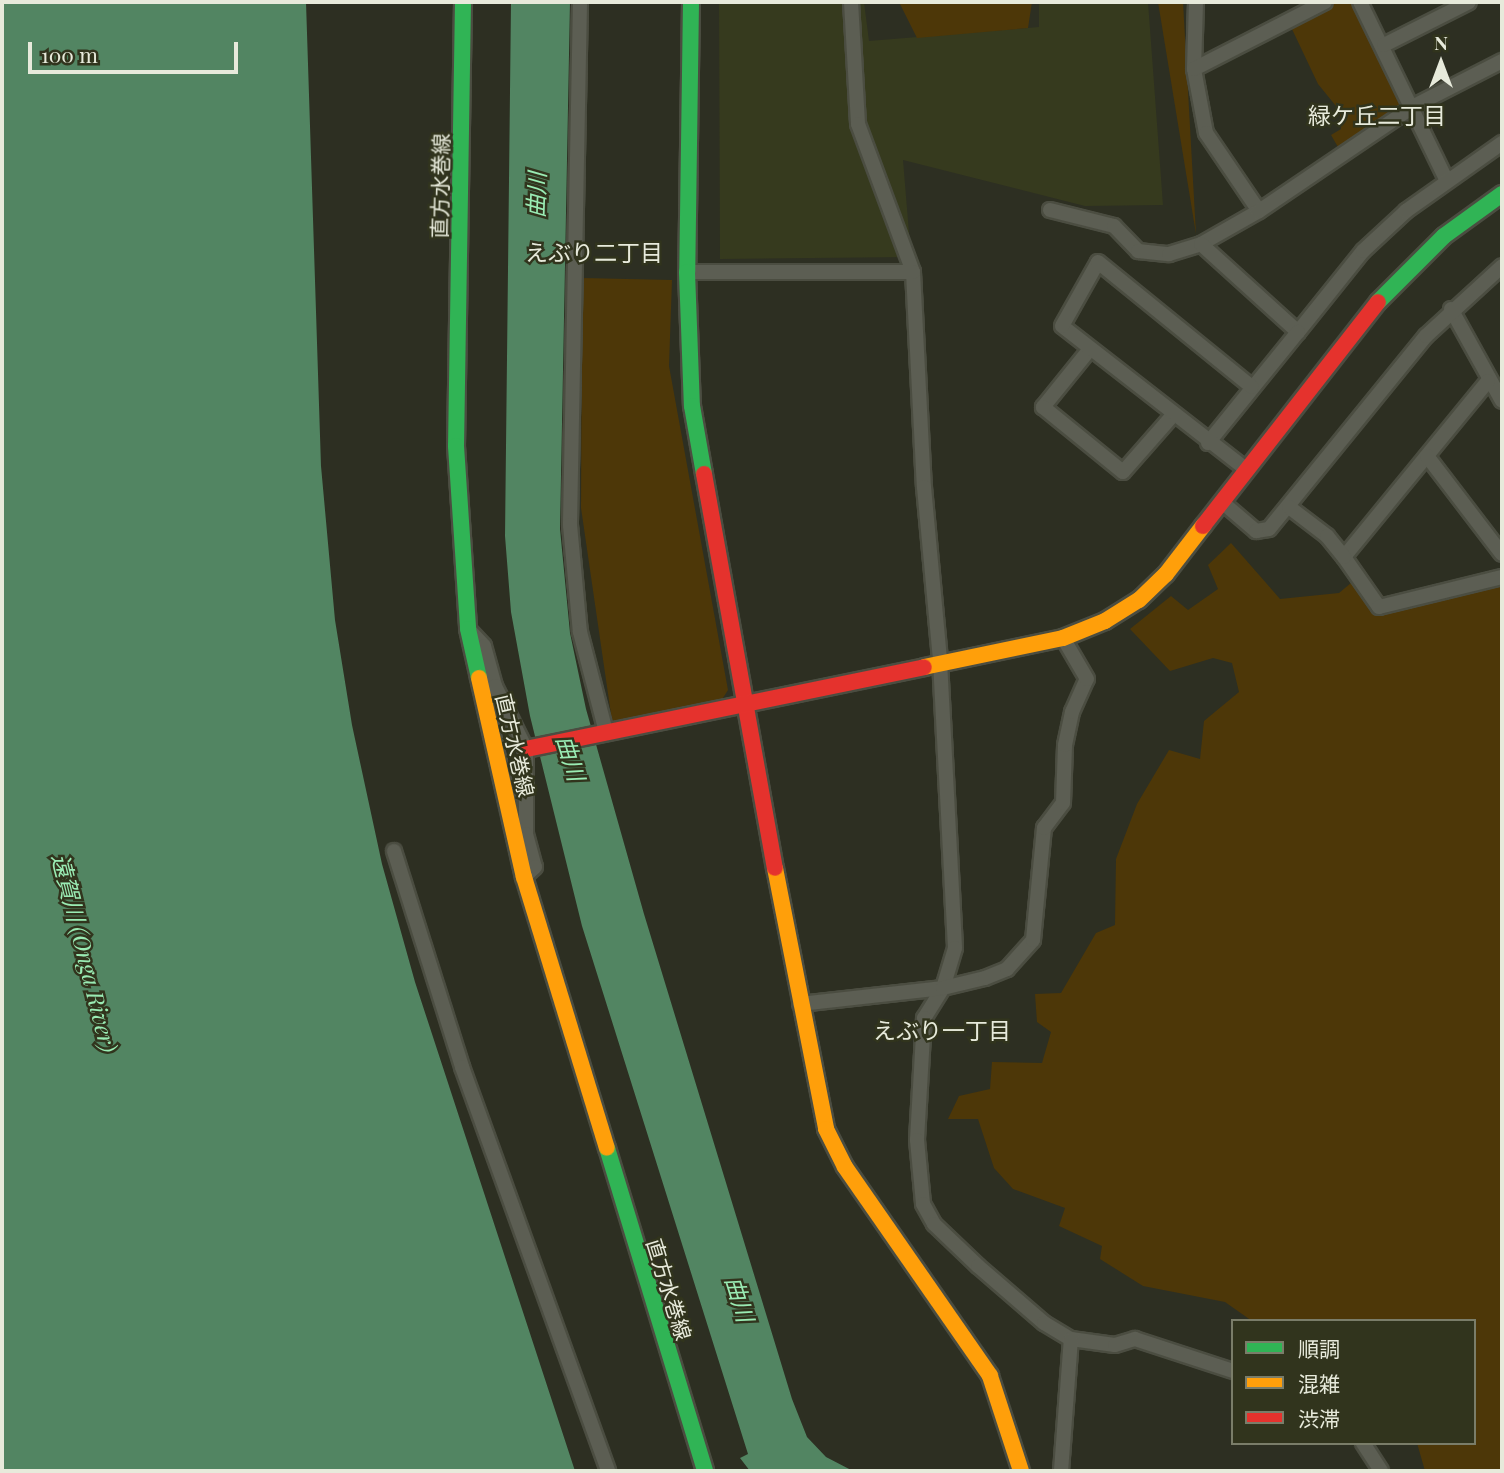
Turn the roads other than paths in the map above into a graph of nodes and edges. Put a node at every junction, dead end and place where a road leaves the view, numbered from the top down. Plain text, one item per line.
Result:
1 (463, 2) edge
2 (580, 2) edge
3 (691, 2) edge
4 (851, 2) edge
5 (1196, 2) edge
6 (1325, 2) edge
7 (1360, 2) edge
8 (1469, 2) edge
9 (1384, 45) junction
10 (1502, 61) edge
11 (1194, 69) junction
12 (1414, 106) junction
13 (1502, 143) edge
14 (1447, 181) junction
15 (1502, 194) edge
16 (1050, 210) dead end
17 (1258, 211) junction
18 (1201, 244) junction
19 (1502, 266) edge
20 (687, 272) junction
21 (913, 272) junction
22 (1451, 309) junction
23 (1298, 332) junction
24 (1090, 349) junction
25 (1488, 381) junction
26 (1252, 387) junction
27 (1502, 401) edge
28 (1173, 415) junction
29 (1208, 443) junction
30 (1427, 456) junction
31 (1247, 470) junction
32 (1222, 502) junction
33 (1289, 507) junction
34 (1502, 554) edge
35 (1344, 557) junction
36 (1502, 577) edge
37 (468, 629) junction
38 (1063, 638) junction
39 (940, 661) junction
40 (747, 707) junction
41 (603, 732) junction
42 (526, 749) junction
43 (394, 850) dead end
44 (524, 877) junction
45 (943, 988) junction
46 (800, 1004) junction
47 (1071, 1339) junction
48 (1231, 1370) edge
49 (1364, 1445) edge
50 (608, 1471) edge
51 (705, 1471) edge
52 (1021, 1471) edge
53 (1060, 1471) edge
54 (1381, 1471) edge

1 - 37 street, 直方水巻線
2 - 41 street
3 - 20 street
4 - 21 street
5 - 11 street
6 - 11 street
7 - 9 street
8 - 9 street
9 - 12 street
10 - 12 street
11 - 17 street
12 - 14 street
12 - 17 street
13 - 14 street
14 - 23 street
15 - 31 street
16 - 18 street
17 - 18 street
18 - 23 street
19 - 22 street
20 - 21 street
20 - 40 street
21 - 39 street
22 - 25 street
22 - 33 street
23 - 26 street
24 - 26 street
24 - 28 street
24 - 28 street
25 - 27 street
25 - 30 street
26 - 29 street
28 - 29 street
29 - 31 street
30 - 34 street
30 - 35 street
31 - 32 street
32 - 33 street
32 - 38 street
33 - 35 street
35 - 36 street
37 - 42 street
37 - 44 street, 直方水巻線
38 - 39 street
38 - 45 street
39 - 40 street
39 - 45 street
40 - 41 street
40 - 46 street
41 - 42 street
42 - 44 street
43 - 50 street
44 - 51 street, 直方水巻線
45 - 46 street
45 - 47 street
46 - 52 street
47 - 48 street
47 - 53 street
49 - 54 street

